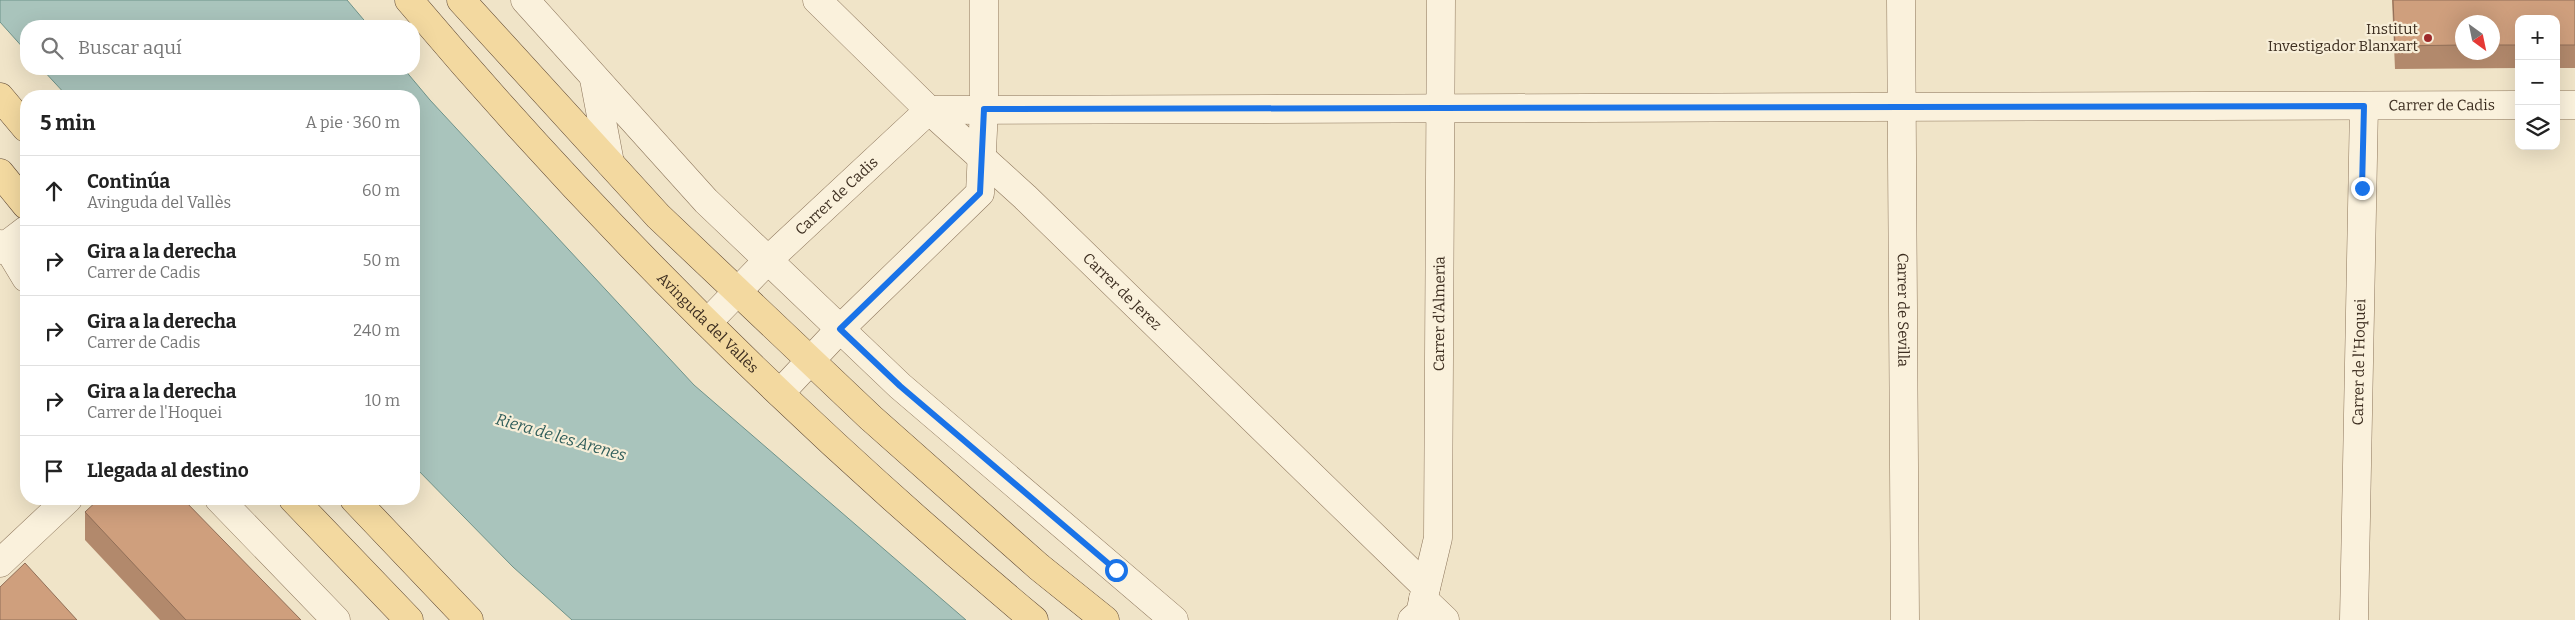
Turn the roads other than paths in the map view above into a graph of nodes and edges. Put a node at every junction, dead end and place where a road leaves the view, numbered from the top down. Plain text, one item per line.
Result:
1 (409, 0) edge
2 (461, 0) edge
3 (525, 0) edge
4 (817, 0) edge
5 (984, 0) edge
6 (1441, 0) edge
7 (1901, 0) edge
8 (593, 78) junction
9 (0, 97) edge
10 (2515, 105) edge
11 (2560, 105) edge
12 (2575, 105) edge
13 (2364, 106) junction
14 (1901, 107) junction
15 (1441, 108) junction
16 (984, 109) junction
17 (929, 110) junction
18 (20, 121) edge
19 (982, 156) junction
20 (610, 163) junction
21 (0, 173) edge
22 (20, 198) edge
23 (8, 242) edge
24 (768, 260) junction
25 (20, 266) edge
26 (738, 291) junction
27 (708, 322) junction
28 (840, 329) junction
29 (811, 362) junction
30 (780, 393) junction
31 (62, 505) edge
32 (225, 505) edge
33 (299, 505) edge
34 (360, 505) edge
35 (0, 563) edge
36 (1420, 602) edge
37 (336, 620) edge
38 (409, 620) edge
39 (470, 620) edge
40 (1034, 620) edge
41 (1105, 620) edge
42 (1174, 620) edge
43 (1445, 620) edge
44 (1904, 620) edge
45 (2354, 620) edge

1 - 27 main road, Avinguda del Vallès
2 - 20 main road
3 - 8 street
4 - 17 street, Carrer de Jerez
5 - 16 street
6 - 15 street, Carrer d'Almeria
7 - 14 street, Carrer de Sevilla
8 - 20 street
8 - 24 street
9 - 18 main road
10 - 13 street, Carrer de Cadis
11 - 12 street
13 - 14 street, Carrer de Cadis
13 - 45 street, Carrer de l'Hoquei
14 - 15 street, Carrer de Cadis
14 - 44 street, Carrer de Sevilla
15 - 16 street, Carrer de Cadis
15 - 36 street, Carrer d'Almeria
16 - 17 street, Carrer de Cadis
16 - 19 street
17 - 19 street, Carrer de Jerez
17 - 24 street, Carrer de Cadis
19 - 28 street
19 - 36 street, Carrer de Jerez
20 - 26 main road
21 - 22 main road
23 - 25 street
24 - 26 street, Carrer de Cadis
24 - 28 street
26 - 27 street, Carrer de Cadis
26 - 29 main road
27 - 30 main road, Avinguda del Vallès
28 - 29 street
28 - 42 street
29 - 30 street
29 - 41 main road
30 - 40 main road, Avinguda del Vallès
31 - 35 street
32 - 37 street
33 - 38 main road
34 - 39 main road
36 - 43 street, Carrer de Jerez

